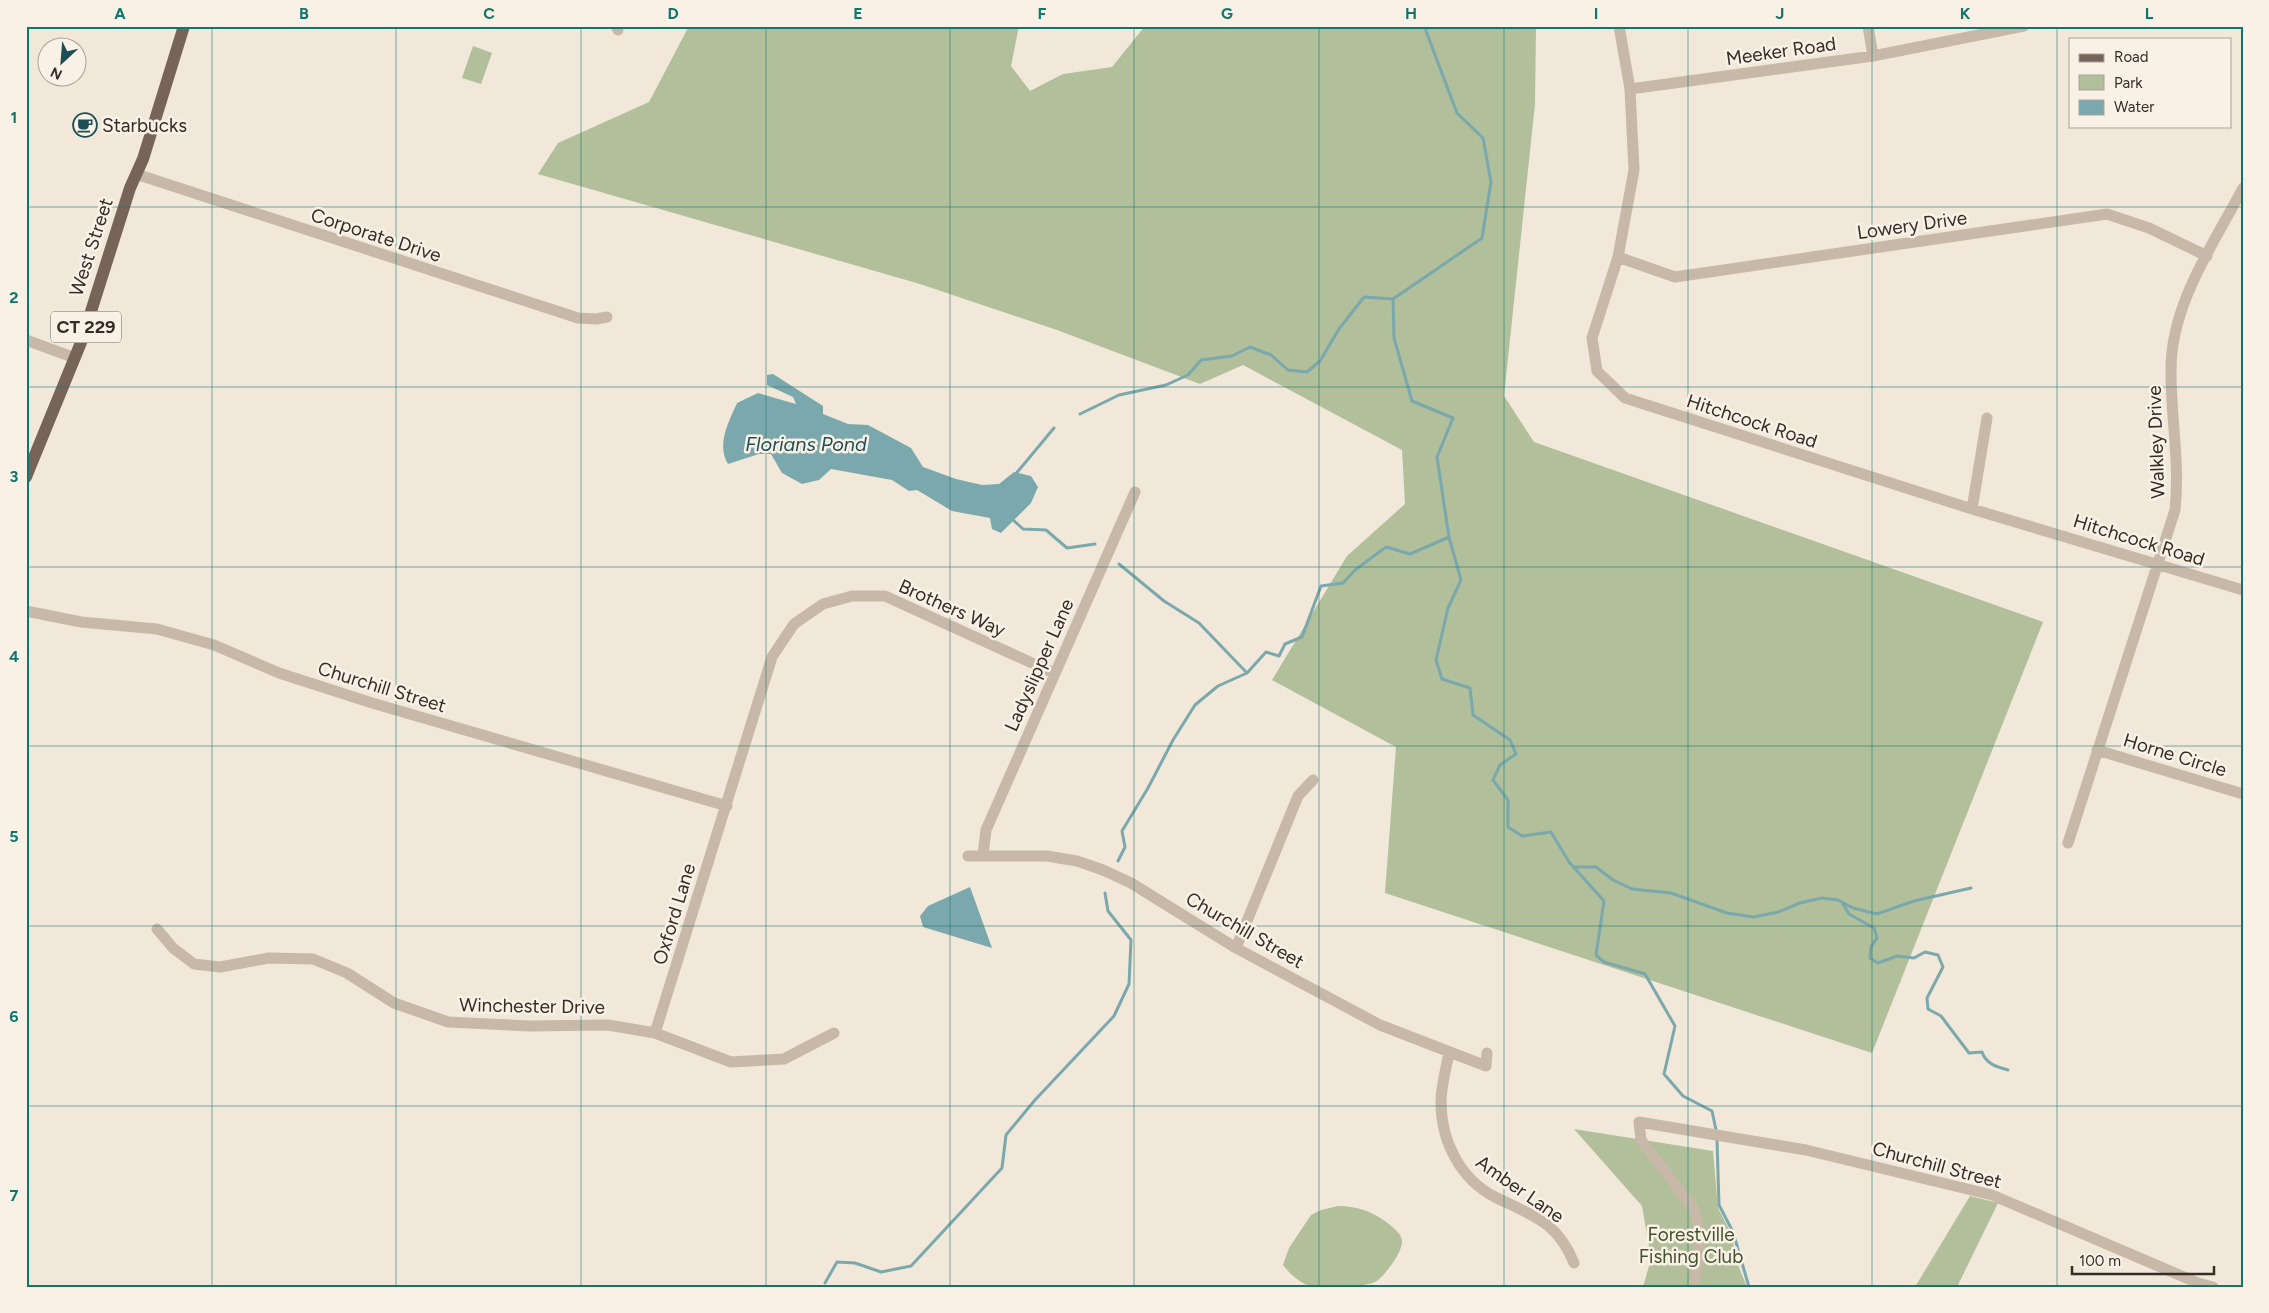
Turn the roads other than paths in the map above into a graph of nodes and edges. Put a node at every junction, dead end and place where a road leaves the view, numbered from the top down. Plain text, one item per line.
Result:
1 (184, 26) edge
2 (1619, 26) edge
3 (1868, 26) edge
4 (2024, 26) edge
5 (1873, 56) junction
6 (1630, 89) junction
7 (136, 174) junction
8 (2243, 188) edge
9 (2207, 256) junction
10 (1618, 257) junction
11 (607, 317) dead end
12 (26, 340) edge
13 (75, 358) junction
14 (1987, 418) dead end
15 (26, 477) edge
16 (1135, 492) dead end
17 (1972, 509) junction
18 (2158, 563) junction
19 (2243, 590) edge
20 (26, 611) edge
21 (1054, 673) junction
22 (2097, 750) junction
23 (1313, 780) dead end
24 (2243, 794) edge
25 (727, 806) junction
26 (2068, 843) dead end
27 (983, 855) junction
28 (968, 856) dead end
29 (157, 929) dead end
30 (1236, 948) junction
31 (655, 1033) junction
32 (834, 1033) dead end
33 (1449, 1053) junction
34 (1487, 1053) dead end
35 (1574, 1263) dead end
36 (1694, 1287) edge
37 (2213, 1287) edge

1 - 7 main road, West Street / CT 229
2 - 6 street, Hitchcock Road
3 - 5 street
4 - 5 street, Meeker Road
5 - 6 street, Meeker Road
6 - 10 street, Hitchcock Road
7 - 11 street, Corporate Drive
7 - 13 main road, West Street / CT 229
8 - 9 street, Walkley Drive
9 - 10 street, Lowery Drive
9 - 18 street, Walkley Drive
10 - 17 street, Hitchcock Road
12 - 13 street
13 - 15 main road, West Street / CT 229
14 - 17 street
16 - 21 street, Ladyslipper Lane
17 - 18 street, Hitchcock Road
18 - 19 street, Hitchcock Road
18 - 22 street, Walkley Drive
20 - 25 street, Churchill Street
21 - 25 street, Brothers Way
21 - 27 street, Ladyslipper Lane
22 - 24 street, Horne Circle
22 - 26 street, Walkley Drive
23 - 30 street
25 - 31 street, Oxford Lane
27 - 28 street, Churchill Street
27 - 30 street, Churchill Street
29 - 31 street, Winchester Drive
30 - 33 street, Churchill Street
31 - 32 street, Winchester Drive
33 - 34 street, Churchill Street
33 - 35 street, Amber Lane
36 - 37 street, Churchill Street

